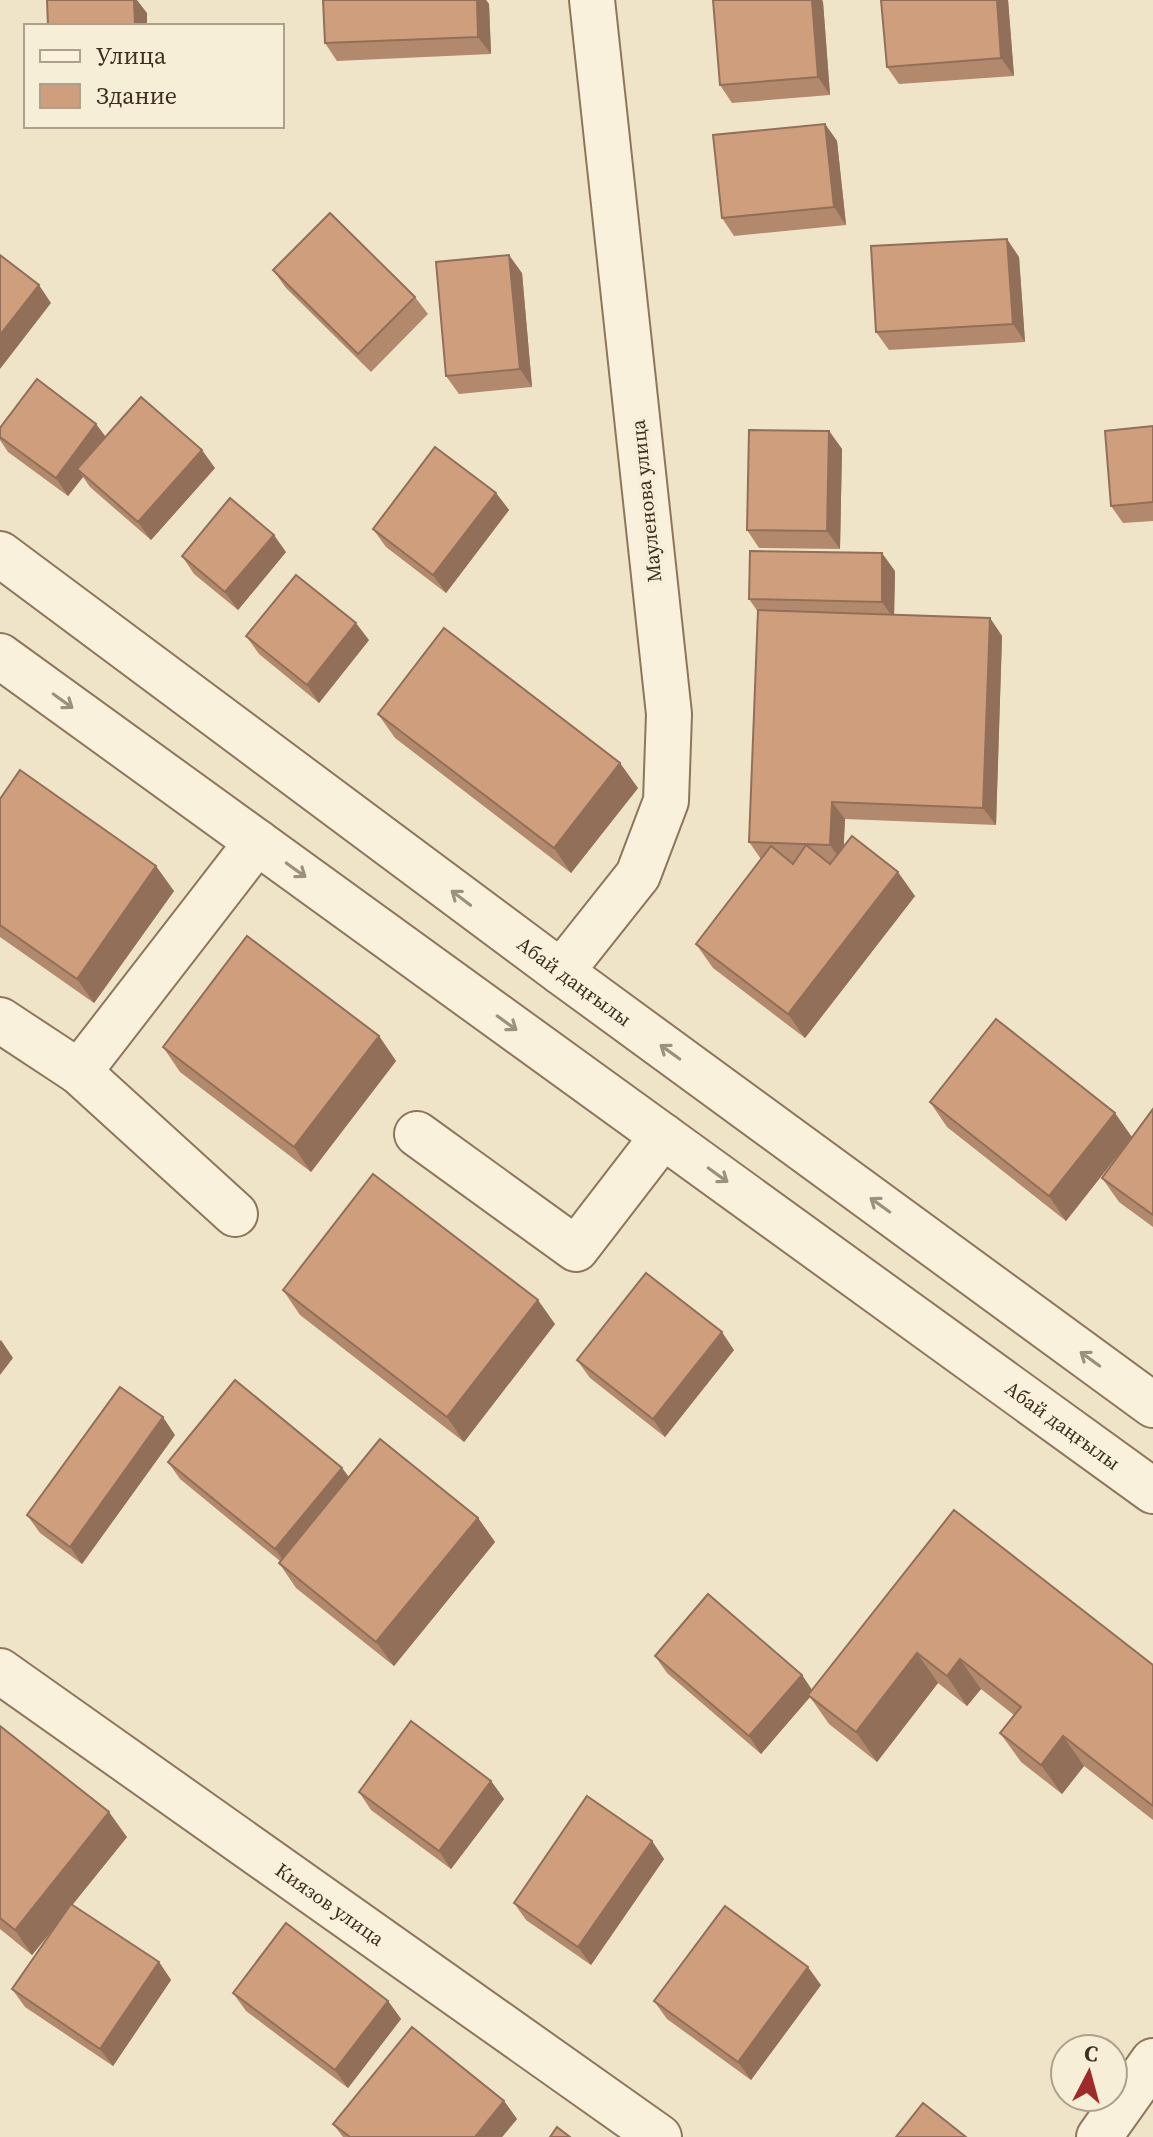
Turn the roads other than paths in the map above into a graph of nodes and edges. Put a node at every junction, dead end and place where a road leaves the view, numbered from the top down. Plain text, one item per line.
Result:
1 (592, 0) edge
2 (0, 554) edge
3 (0, 656) edge
4 (257, 842) junction
5 (561, 972) junction
6 (0, 1020) edge
7 (79, 1072) junction
8 (417, 1134) dead end
9 (663, 1136) junction
10 (235, 1214) dead end
11 (1153, 1405) edge
12 (1153, 1491) edge
13 (0, 1671) edge
14 (1153, 2061) edge
15 (659, 2137) edge
16 (1099, 2137) edge

1 - 5 street, Мауленова улица
5 -> 2 street, Абай даңғылы
3 -> 4 street, Абай даңғылы
4 - 7 street
4 -> 9 street, Абай даңғылы
11 -> 5 street, Абай даңғылы
6 - 7 street
7 - 10 street
8 - 9 street
9 -> 12 street, Абай даңғылы
13 - 15 street, Киязов улица
14 - 16 street

